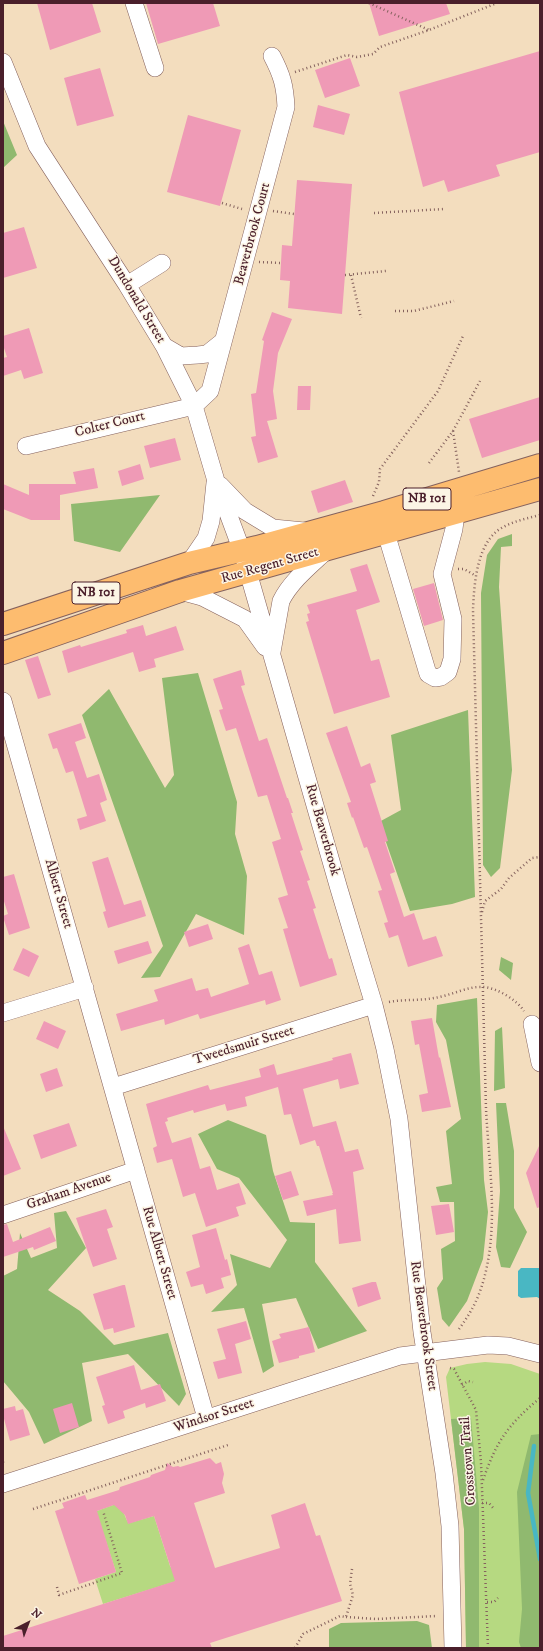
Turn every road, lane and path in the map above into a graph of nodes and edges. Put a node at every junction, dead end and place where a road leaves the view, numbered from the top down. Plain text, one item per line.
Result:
1 (134, 3) edge
2 (369, 3) edge
3 (497, 3) edge
4 (429, 30) junction
5 (272, 56) dead end
6 (3, 62) edge
7 (155, 68) dead end
8 (282, 76) junction
9 (222, 203) dead end
10 (445, 210) dead end
11 (259, 211) junction
12 (374, 213) dead end
13 (294, 214) dead end
14 (246, 259) junction
15 (162, 263) dead end
16 (281, 263) dead end
17 (386, 271) dead end
18 (345, 275) dead end
19 (351, 275) junction
20 (127, 285) junction
21 (454, 301) dead end
22 (395, 311) dead end
23 (361, 318) dead end
24 (463, 336) dead end
25 (222, 342) junction
26 (164, 346) junction
27 (480, 381) dead end
28 (194, 406) junction
29 (453, 431) junction
30 (26, 446) dead end
31 (429, 463) dead end
32 (540, 464) edge
33 (459, 476) dead end
34 (216, 481) junction
35 (540, 489) edge
36 (372, 496) dead end
37 (456, 513) junction
38 (540, 515) edge
39 (314, 532) junction
40 (386, 533) junction
41 (242, 551) junction
42 (326, 551) junction
43 (189, 563) junction
44 (248, 573) junction
45 (180, 591) junction
46 (3, 624) edge
47 (3, 653) edge
48 (272, 654) junction
49 (3, 701) edge
50 (540, 857) edge
51 (481, 915) junction
52 (483, 987) junction
53 (85, 988) junction
54 (374, 1006) junction
55 (3, 1012) edge
56 (532, 1024) joint
57 (540, 1063) edge
58 (113, 1087) junction
59 (136, 1170) junction
60 (3, 1215) edge
61 (459, 1329) dead end
62 (425, 1353) junction
63 (540, 1354) edge
64 (450, 1368) dead end
65 (473, 1382) dead end
66 (462, 1385) junction
67 (540, 1398) edge
68 (206, 1418) junction
69 (228, 1445) dead end
70 (482, 1482) junction
71 (3, 1484) edge
72 (482, 1504) junction
73 (33, 1509) dead end
74 (494, 1509) dead end
75 (103, 1511) dead end
76 (352, 1569) dead end
77 (57, 1588) dead end
78 (498, 1598) dead end
79 (487, 1602) junction
80 (436, 1616) dead end
81 (346, 1617) junction
82 (295, 1648) edge
83 (453, 1648) edge
84 (488, 1648) edge

1 - 7 street
2 - 4 path
3 - 4 path
4 - 8 path
5 - 8 street, Beaverbrook Court
6 - 20 street, Dundonald Street
8 - 11 street, Beaverbrook Court
9 - 11 path
10 - 12 path
11 - 13 path
11 - 14 street, Beaverbrook Court
14 - 16 path
14 - 25 street, Beaverbrook Court
15 - 20 street
17 - 19 path
18 - 19 path
19 - 23 path
20 - 26 street, Dundonald Street
21 - 22 path
24 - 36 path
25 - 26 street
25 - 28 street, Beaverbrook Court
26 - 28 street, Dundonald Street
27 - 29 path
28 - 30 street, Colter Court
28 - 34 street, Dundonald Street
29 - 31 path
29 - 33 path
32 - 39 main road, Rue Regent Street / NB 101
34 - 39 street
34 - 41 street, Dundonald Street
34 - 43 street
35 - 37 main road, Rue Regent Street / NB 101
37 - 40 main road, Rue Regent Street / NB 101
37 - 40 street
38 - 51 path
39 - 41 main road, Rue Regent Street / NB 101
40 - 42 main road, Rue Regent Street / NB 101
41 - 43 main road, Rue Regent Street / NB 101
41 - 44 street, Dundonald Street
42 - 44 main road, Rue Regent Street / NB 101
42 - 48 street
43 - 46 main road, Rue Regent Street / NB 101
44 - 45 main road, Rue Regent Street / NB 101
44 - 48 street, Rue Beaverbrook
45 - 47 main road, Rue Regent Street / NB 101
45 - 48 street
48 - 54 street, Rue Beaverbrook
49 - 53 street, Albert Street
50 - 51 path
51 - 52 path
52 - 54 path
52 - 56 path
52 - 61 path
53 - 55 street
53 - 58 street, Albert Street
54 - 58 street, Tweedsmuir Street
54 - 62 street, Rue Beaverbrook Street
56 - 57 street
58 - 59 street, Rue Albert Street
59 - 60 street, Graham Avenue
59 - 68 street, Rue Albert Street
62 - 63 street, Windsor Street
62 - 68 street, Windsor Street
62 - 83 street, Rue Beaverbrook Street
64 - 66 path, Crosstown Trail
65 - 66 path
66 - 70 path, Crosstown Trail
67 - 70 path
68 - 71 street, Windsor Street
69 - 73 path
70 - 72 path, Crosstown Trail
72 - 74 path
72 - 79 path, Crosstown Trail
75 - 77 path
76 - 81 path
78 - 79 path
79 - 84 path, Crosstown Trail
80 - 81 path
81 - 82 path

